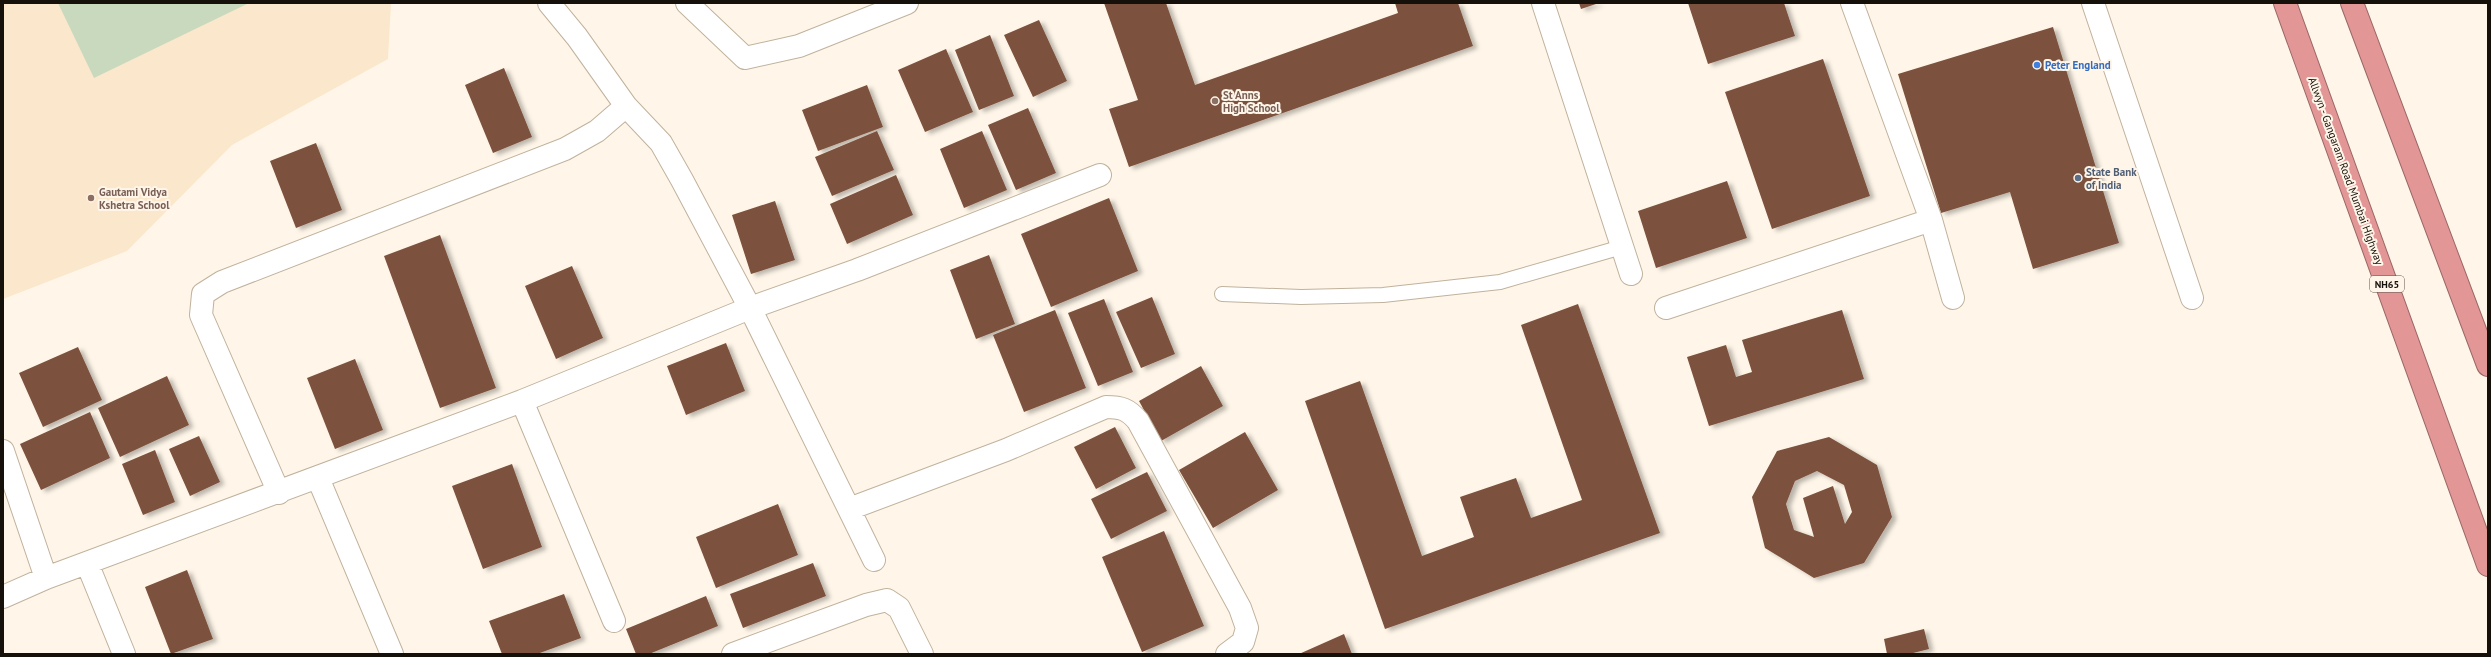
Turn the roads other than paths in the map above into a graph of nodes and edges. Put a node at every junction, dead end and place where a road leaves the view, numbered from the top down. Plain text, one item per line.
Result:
1 (549, 3) edge
2 (687, 3) edge
3 (907, 3) edge
4 (1543, 3) edge
5 (1852, 3) edge
6 (2093, 3) edge
7 (2285, 3) edge
8 (2352, 3) edge
9 (626, 106) junction
10 (1100, 175) dead end
11 (1931, 220) junction
12 (1622, 247) junction
13 (1631, 274) dead end
14 (1222, 294) dead end
15 (1953, 298) dead end
16 (2192, 298) dead end
17 (750, 308) junction
18 (1666, 308) dead end
19 (2488, 365) edge
20 (522, 401) junction
21 (3, 451) edge
22 (318, 478) junction
23 (279, 493) junction
24 (849, 509) junction
25 (874, 560) dead end
26 (87, 563) junction
27 (2488, 565) edge
28 (46, 578) junction
29 (3, 597) edge
30 (614, 621) dead end
31 (124, 654) edge
32 (392, 654) edge
33 (733, 654) edge
34 (922, 654) edge
35 (1227, 654) edge

1 - 9 street
2 - 3 street
4 - 12 street
5 - 11 street
6 - 16 street
7 - 27 highway, Allwyn - Gangaram Road Mumbai Highway / NH65
8 - 19 highway
9 - 17 street
9 - 23 street
10 - 17 street
11 - 15 street
11 - 18 street
12 - 13 street
12 - 14 lane
17 - 20 street
17 - 24 street
20 - 22 street
20 - 30 street
21 - 28 street
22 - 23 street
22 - 32 street
23 - 26 street
24 - 25 street
24 - 35 street
26 - 28 street
26 - 31 street
28 - 29 street
33 - 34 street

